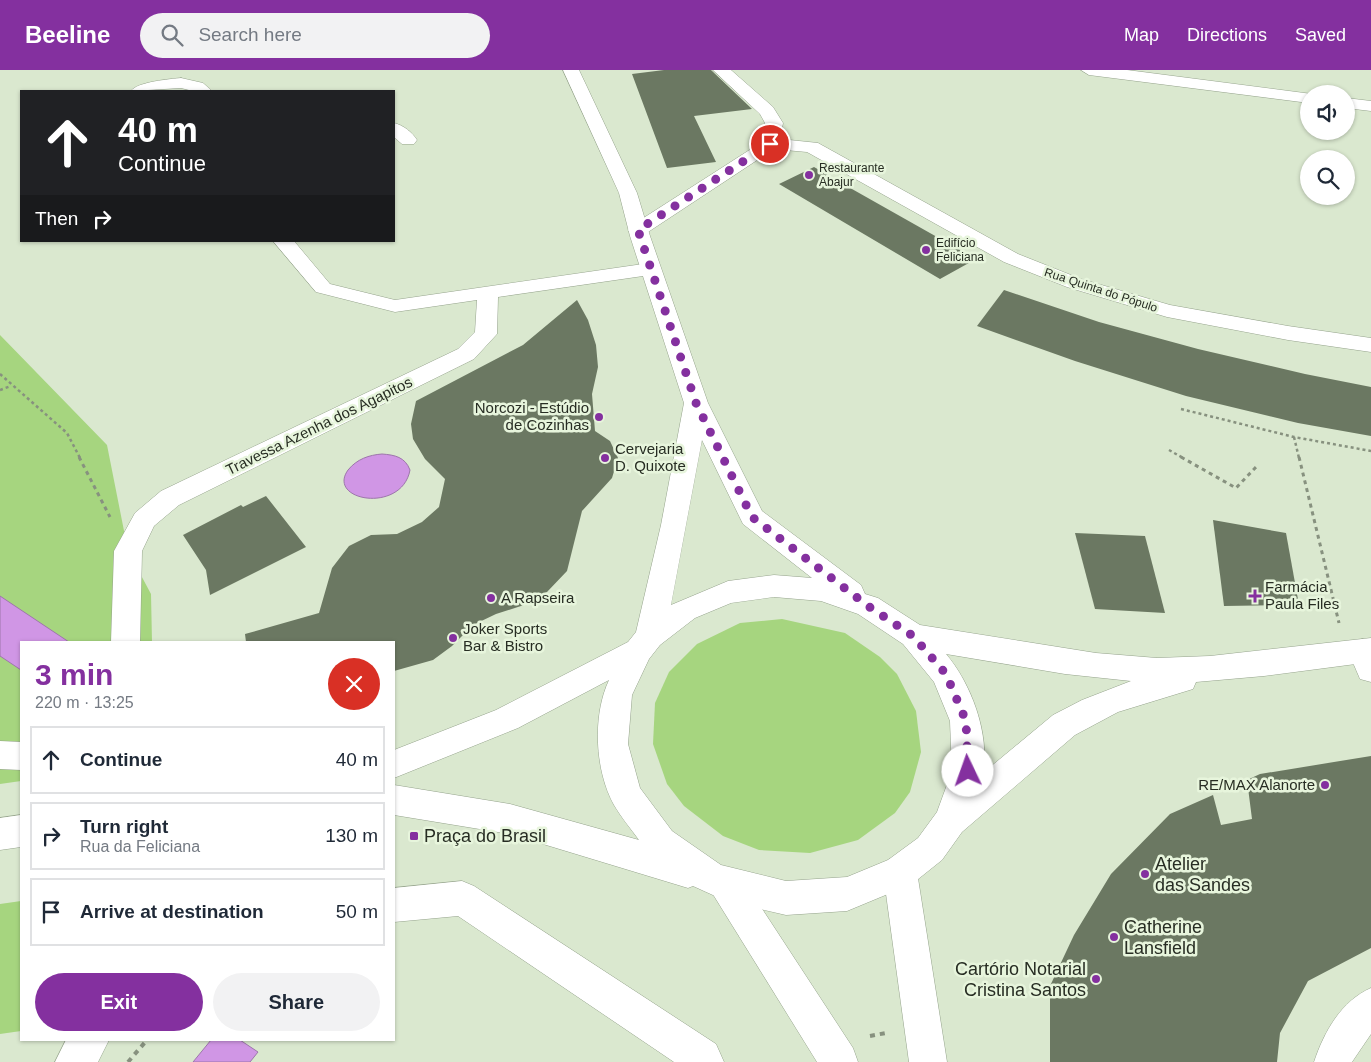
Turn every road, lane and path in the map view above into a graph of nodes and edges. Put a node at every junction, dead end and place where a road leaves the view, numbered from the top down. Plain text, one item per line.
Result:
1 (572, 70) edge
2 (721, 70) edge
3 (1089, 70) edge
4 (143, 90) edge
5 (202, 90) edge
6 (1300, 97) edge
7 (1355, 104) edge
8 (1371, 106) edge
9 (395, 129) edge
10 (408, 140) dead end
11 (770, 144) junction
12 (638, 230) junction
13 (284, 242) edge
14 (650, 269) junction
15 (488, 292) junction
16 (1371, 345) edge
17 (0, 374) edge
18 (12, 386) junction
19 (0, 390) edge
20 (696, 403) junction
21 (1181, 409) dead end
22 (1294, 437) junction
23 (1168, 450) dead end
24 (1371, 451) edge
25 (1258, 466) dead end
26 (128, 551) junction
27 (868, 606) junction
28 (1340, 624) dead end
29 (913, 636) junction
30 (125, 641) edge
31 (644, 644) junction
32 (1368, 657) edge
33 (1235, 667) junction
34 (0, 755) edge
35 (20, 756) edge
36 (395, 764) edge
37 (395, 800) edge
38 (951, 820) junction
39 (20, 831) edge
40 (0, 834) edge
41 (900, 872) junction
42 (718, 880) junction
43 (395, 905) edge
44 (1371, 1007) edge
45 (89, 1041) edge
46 (147, 1041) edge
47 (74, 1062) edge
48 (128, 1062) edge
49 (705, 1062) edge
50 (839, 1062) edge
51 (928, 1062) edge
52 (1333, 1062) edge

1 - 12 main road
2 - 11 main road
3 - 6 main road
4 - 5 main road
7 - 8 main road
9 - 10 main road
11 - 12 main road
11 - 16 main road, Rua Quinta do Pópulo
12 - 14 main road
13 - 15 main road
14 - 15 main road
14 - 20 main road
15 - 26 main road, Travessa Azenha dos Agapitos
17 - 18 path
18 - 19 path
18 - 26 path
20 - 27 main road
20 - 31 main road
21 - 22 path
22 - 24 path
22 - 28 path
23 - 25 path
26 - 30 main road
27 - 29 main road
27 - 31 main road
29 - 33 main road
29 - 38 main road
31 - 36 main road
31 - 42 main road
32 - 33 main road
33 - 38 main road
34 - 35 main road
37 - 42 main road
38 - 41 main road
39 - 40 main road
41 - 42 main road
41 - 51 main road
42 - 50 main road
43 - 49 main road
44 - 52 main road
45 - 47 main road
46 - 48 path

